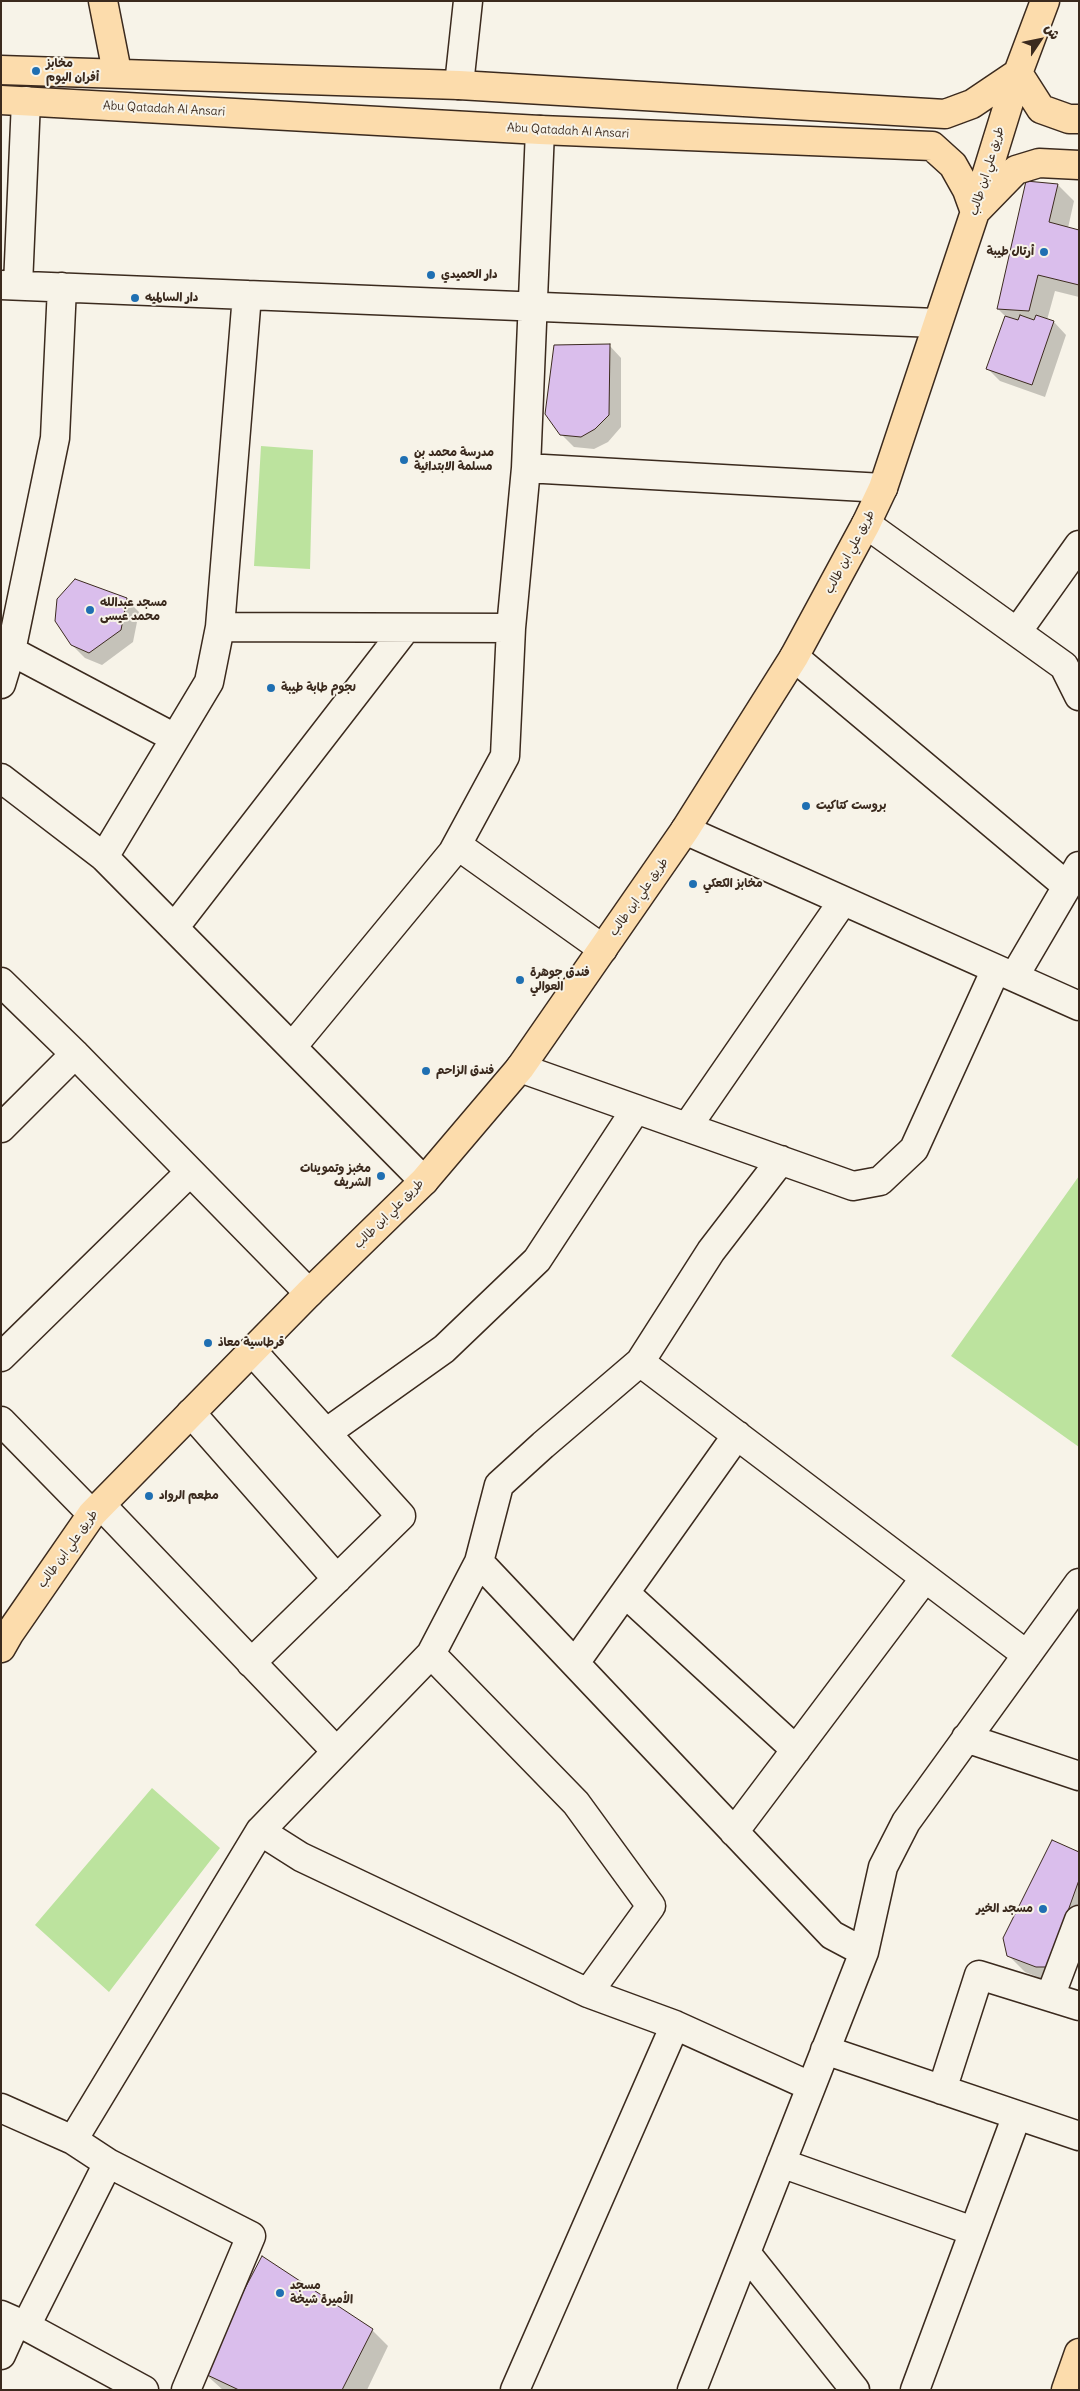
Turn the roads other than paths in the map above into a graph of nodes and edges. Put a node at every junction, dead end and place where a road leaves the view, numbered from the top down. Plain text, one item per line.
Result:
1 (103, 1) edge
2 (468, 1) edge
3 (1045, 1) edge
4 (1, 70) edge
5 (118, 72) junction
6 (1018, 72) junction
7 (459, 85) junction
8 (14, 101) edge
9 (1079, 119) edge
10 (540, 130) junction
11 (1079, 165) edge
12 (975, 212) junction
13 (10, 285) edge
14 (62, 287) junction
15 (247, 295) junction
16 (534, 307) junction
17 (936, 323) junction
18 (526, 468) junction
19 (883, 488) junction
20 (866, 524) junction
21 (1079, 546) edge
22 (220, 627) junction
23 (406, 628) junction
24 (511, 628) junction
25 (1017, 632) junction
26 (11, 651) junction
27 (794, 657) junction
28 (1, 684) edge
29 (1079, 696) edge
30 (175, 738) junction
31 (1, 778) edge
32 (685, 830) junction
33 (457, 844) junction
34 (104, 857) junction
35 (1073, 876) edge
36 (843, 901) junction
37 (174, 928) junction
38 (603, 949) junction
39 (1005, 973) junction
40 (1, 982) edge
41 (1079, 1006) edge
42 (292, 1047) junction
43 (75, 1054) junction
44 (520, 1068) junction
45 (636, 1109) junction
46 (688, 1127) junction
47 (1, 1128) edge
48 (781, 1160) junction
49 (190, 1172) junction
50 (424, 1181) junction
51 (309, 1293) junction
52 (252, 1351) junction
53 (1, 1357) edge
54 (640, 1362) junction
55 (191, 1413) junction
56 (1, 1422) edge
57 (326, 1433) junction
58 (737, 1435) junction
59 (96, 1509) junction
60 (479, 1562) junction
61 (925, 1578) junction
62 (337, 1579) junction
63 (1079, 1583) edge
64 (625, 1593) junction
65 (1, 1648) edge
66 (431, 1654) junction
67 (1027, 1655) junction
68 (251, 1662) junction
69 (575, 1663) junction
70 (966, 1738) junction
71 (796, 1750) junction
72 (336, 1751) junction
73 (1079, 1776) edge
74 (260, 1831) junction
75 (734, 1832) junction
76 (1079, 1920) edge
77 (864, 1952) junction
78 (588, 1994) junction
79 (1050, 1997) junction
80 (1079, 2006) edge
81 (675, 2025) junction
82 (825, 2050) junction
83 (810, 2086) junction
84 (942, 2090) junction
85 (1, 2108) edge
86 (1017, 2115) junction
87 (1079, 2136) edge
88 (73, 2140) junction
89 (781, 2162) junction
90 (108, 2163) junction
91 (974, 2231) junction
92 (746, 2253) junction
93 (14, 2321) edge
94 (1079, 2353) edge
95 (1, 2355) edge
96 (144, 2390) edge
97 (186, 2390) edge
98 (515, 2390) edge
99 (692, 2390) edge
100 (855, 2390) edge
101 (915, 2390) edge
102 (1066, 2390) edge

1 - 5 main road
2 - 7 street
3 - 6 main road, طريق علي ابن طالب
4 - 5 main road
5 - 7 main road
6 - 7 main road
6 - 9 main road
6 - 12 main road, طريق علي ابن طالب
8 - 10 main road, Abu Qatadah Al Ansari
8 - 13 street
10 - 12 main road, Abu Qatadah Al Ansari
10 - 16 street
11 - 12 main road
12 - 17 main road, طريق علي ابن طالب
13 - 14 street
14 - 15 street
14 - 26 street
15 - 16 street
15 - 22 street
16 - 17 street
16 - 18 street
17 - 19 main road, طريق علي ابن طالب
18 - 19 street
18 - 24 street
19 - 20 main road, طريق علي ابن طالب
20 - 25 street
20 - 27 main road, طريق علي ابن طالب
21 - 25 street
22 - 23 street
22 - 30 street
23 - 24 street
23 - 37 street
24 - 33 street
25 - 29 street
26 - 28 street
26 - 30 street
27 - 32 main road, طريق علي ابن طالب
27 - 35 street
30 - 34 street
31 - 34 street
32 - 36 street
32 - 38 main road, طريق علي ابن طالب
33 - 38 street
33 - 42 street
34 - 37 street
35 - 39 street
36 - 39 street
36 - 46 street
37 - 42 street
38 - 44 main road, طريق علي ابن طالب
39 - 41 street
39 - 48 street
40 - 43 street
42 - 50 street
43 - 47 street
43 - 49 street
44 - 45 street
44 - 50 main road, طريق علي ابن طالب
45 - 46 street
45 - 57 street
46 - 48 street
48 - 54 street
49 - 51 street
49 - 53 street
50 - 51 main road, طريق علي ابن طالب
51 - 52 main road, طريق علي ابن طالب
52 - 55 main road, طريق علي ابن طالب
52 - 57 street
54 - 58 street
54 - 60 street
55 - 59 main road, طريق علي ابن طالب
55 - 62 street
56 - 59 street
57 - 62 street
58 - 61 street
58 - 64 street
59 - 65 main road, طريق علي ابن طالب
59 - 68 street
60 - 66 street
60 - 69 street
61 - 67 street
61 - 71 street
62 - 68 street
63 - 67 street
64 - 69 street
64 - 71 street
66 - 72 street
66 - 78 street
67 - 70 street
68 - 72 street
69 - 75 street
70 - 73 street
70 - 77 street
71 - 75 street
72 - 74 street
74 - 78 street
74 - 88 street
75 - 77 street
76 - 79 street
77 - 82 street
78 - 81 street
79 - 80 street
79 - 84 street
81 - 83 street
81 - 98 street
82 - 83 street
82 - 84 street
83 - 89 street
84 - 86 street
85 - 88 street
86 - 87 street
86 - 91 street
88 - 90 street
89 - 91 street
89 - 92 street
90 - 93 street
90 - 97 street
91 - 101 street
92 - 99 street
92 - 100 street
93 - 95 street
93 - 96 street
94 - 102 main road

